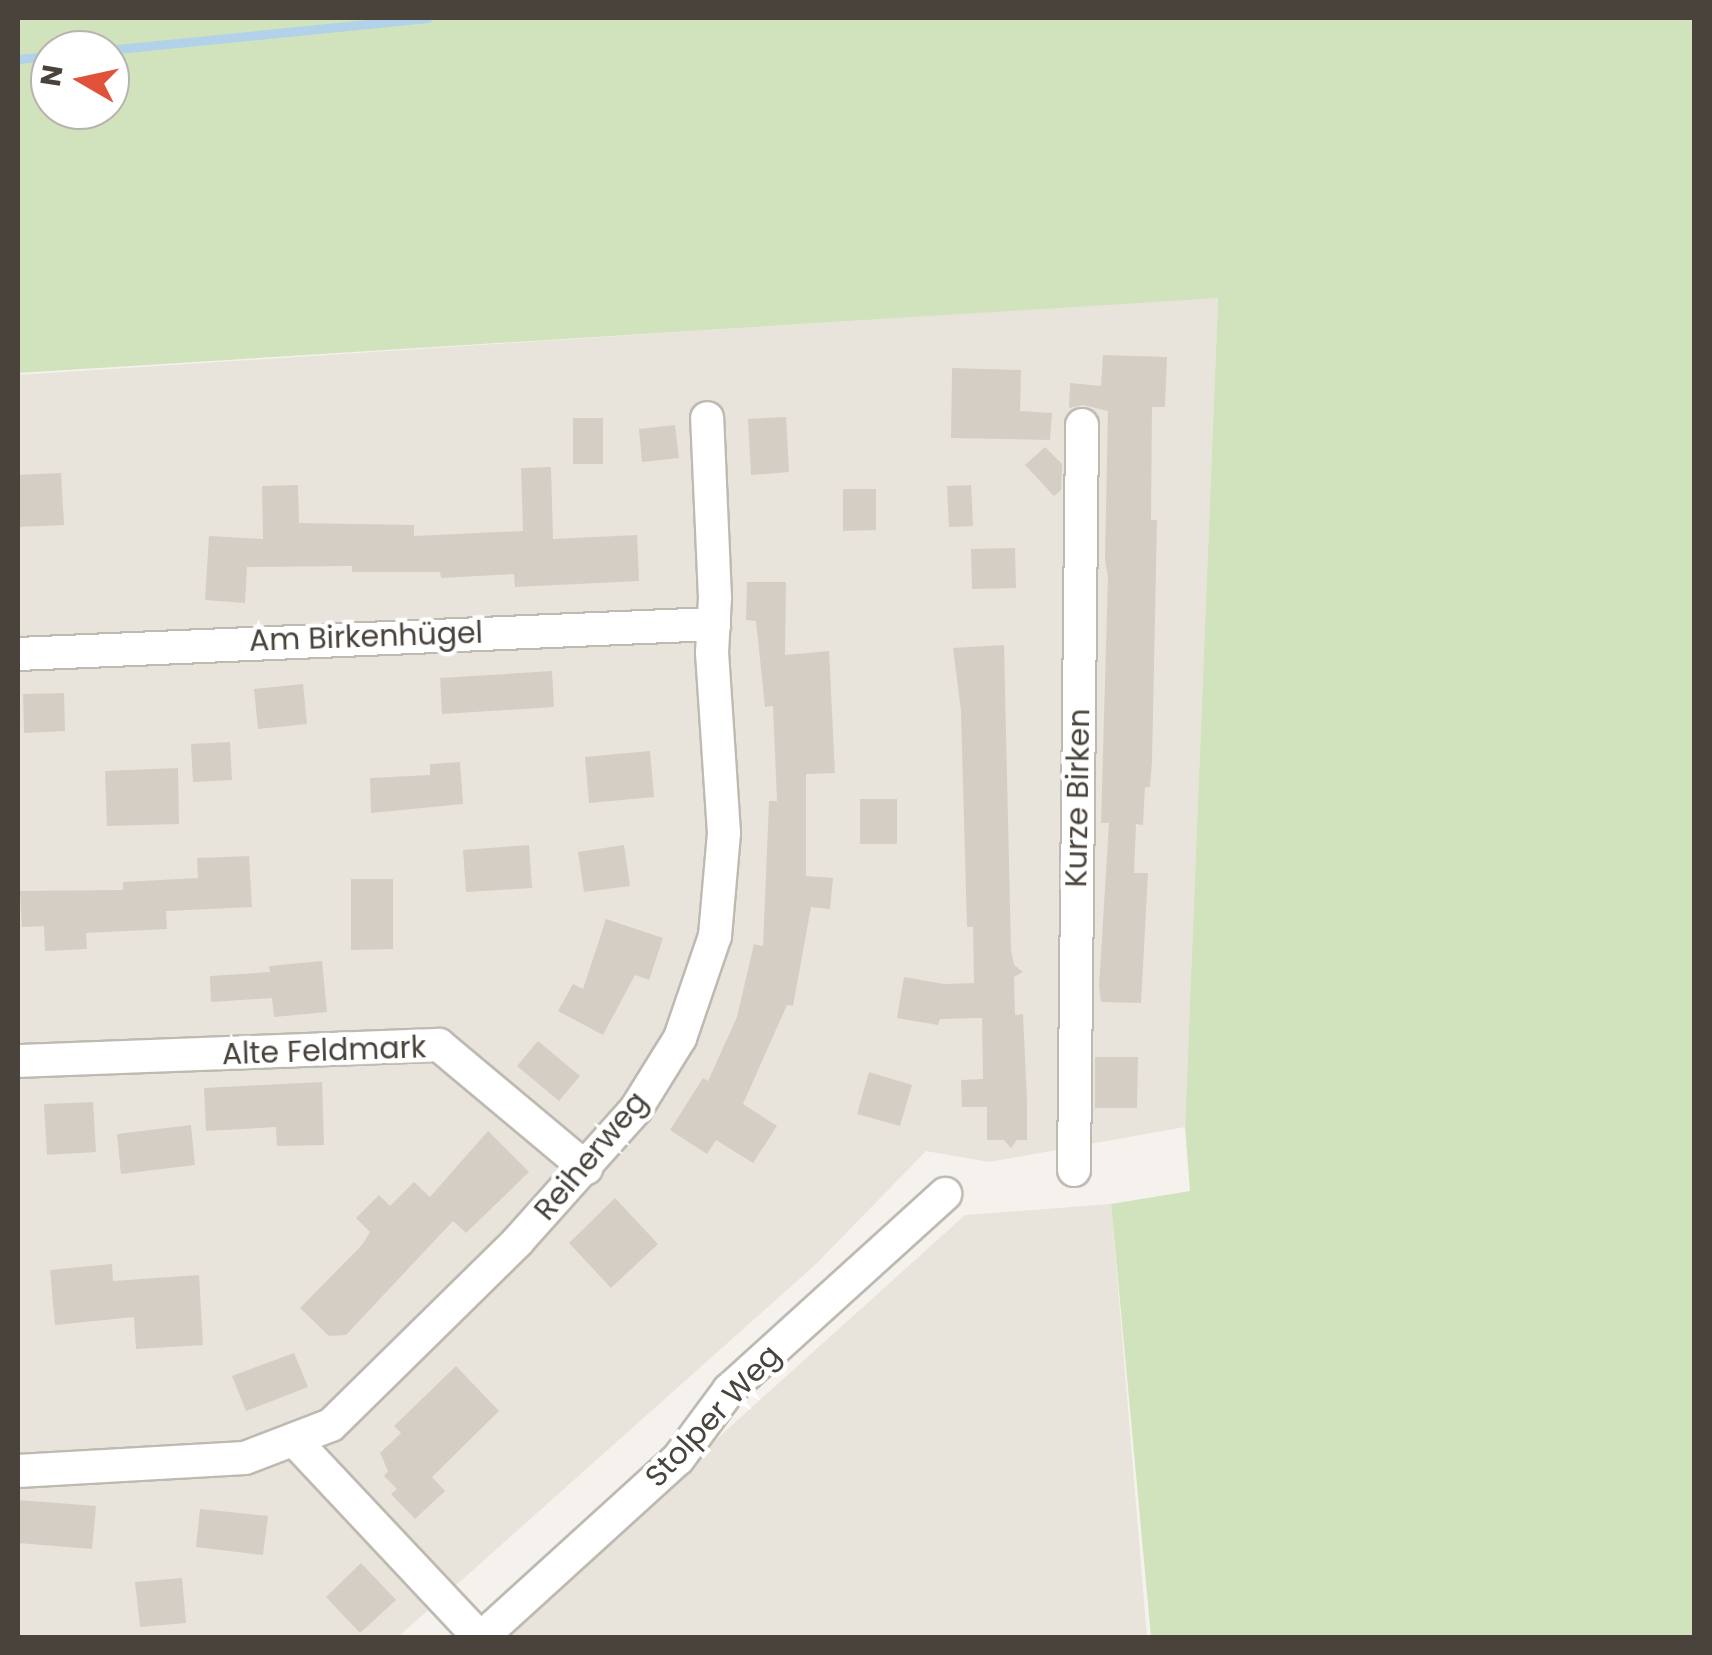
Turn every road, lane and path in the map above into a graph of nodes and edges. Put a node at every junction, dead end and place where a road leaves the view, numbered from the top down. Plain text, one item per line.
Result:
1 (707, 418) dead end
2 (1082, 425) dead end
3 (714, 624) junction
4 (18, 654) edge
5 (18, 1061) edge
6 (586, 1168) junction
7 (1074, 1170) dead end
8 (945, 1194) dead end
9 (296, 1442) junction
10 (18, 1471) edge
11 (480, 1638) edge

1 - 3 street, Reiherweg
2 - 7 street, Kurze Birken
3 - 4 street, Am Birkenhügel
3 - 6 street, Reiherweg
5 - 6 street, Alte Feldmark
6 - 9 street, Reiherweg
8 - 11 street, Stolper Weg
9 - 10 street, Reiherweg
9 - 11 street

